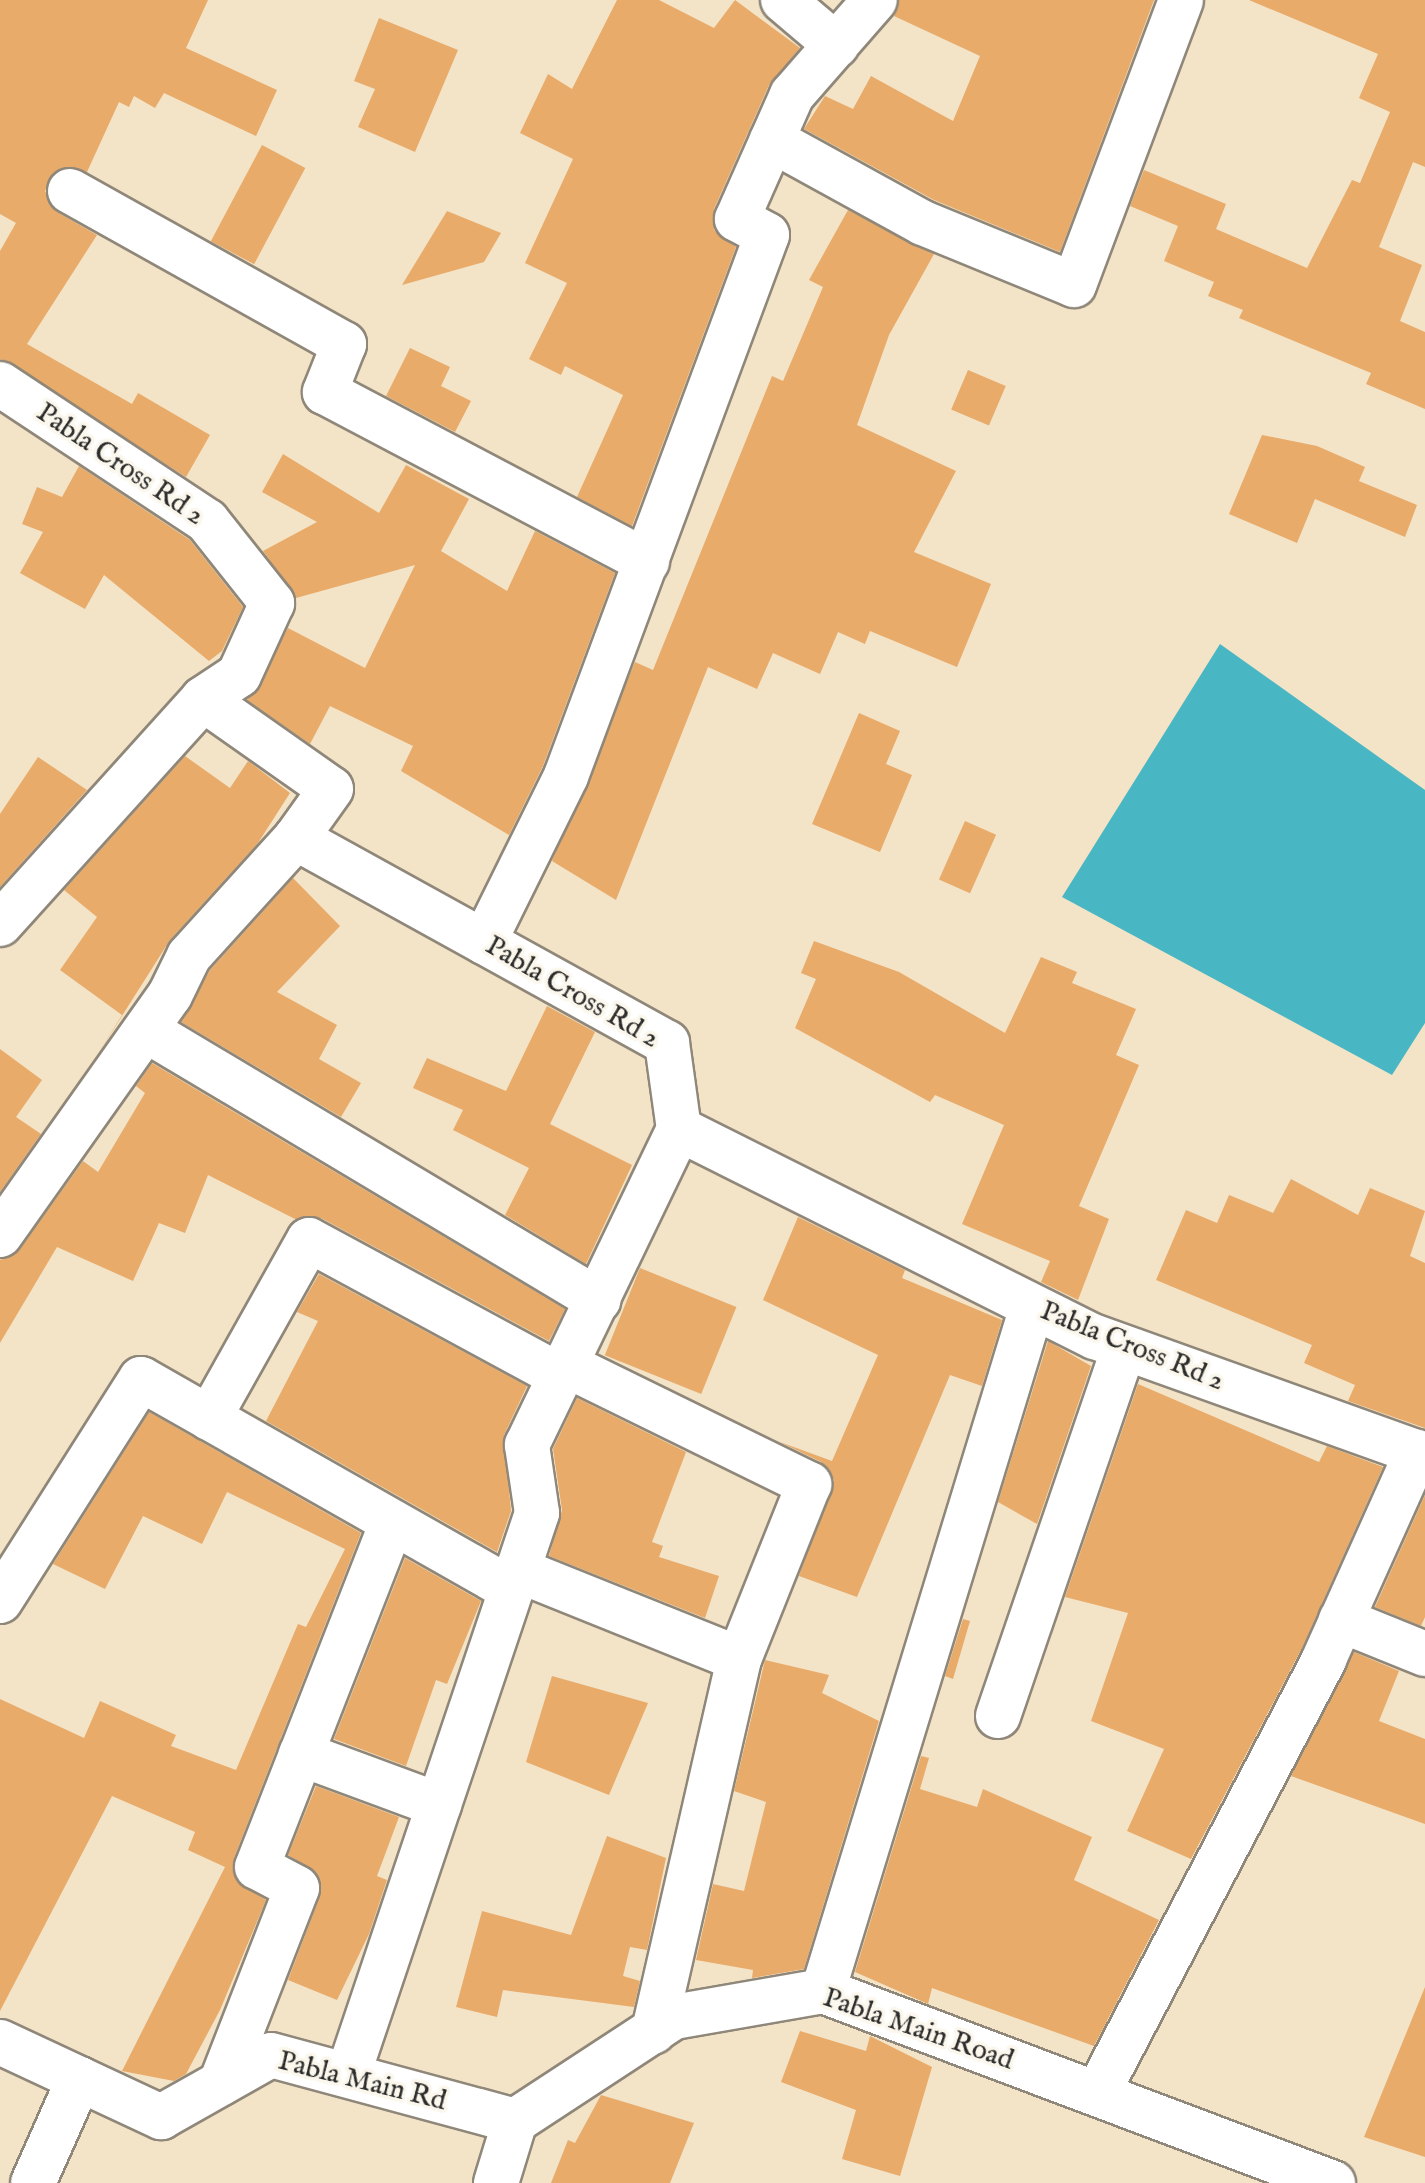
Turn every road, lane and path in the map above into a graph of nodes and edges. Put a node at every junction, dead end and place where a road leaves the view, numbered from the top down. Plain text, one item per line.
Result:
1 (783, 0) edge
2 (875, 0) edge
3 (1181, 0) edge
4 (836, 45) junction
5 (772, 140) junction
6 (70, 191) dead end
7 (0, 384) edge
8 (647, 562) junction
9 (203, 699) junction
10 (296, 838) junction
11 (0, 924) edge
12 (484, 942) junction
13 (146, 1030) junction
14 (679, 1129) junction
15 (0, 1235) edge
16 (598, 1300) junction
17 (1032, 1307) junction
18 (1124, 1348) junction
19 (563, 1370) junction
20 (209, 1418) junction
21 (1421, 1454) edge
22 (392, 1522) junction
23 (514, 1580) junction
24 (0, 1601) edge
25 (1341, 1620) junction
26 (1425, 1654) edge
27 (739, 1659) junction
28 (998, 1716) dead end
29 (301, 1754) junction
30 (439, 1805) junction
31 (823, 1991) junction
32 (654, 2031) junction
33 (0, 2042) edge
34 (348, 2075) junction
35 (79, 2079) junction
36 (221, 2083) junction
37 (1097, 2094) junction
38 (515, 2121) junction
39 (33, 2183) edge
40 (496, 2183) edge
41 (1333, 2183) edge

1 - 4 street
2 - 4 street
3 - 5 street
4 - 5 street
5 - 8 street
6 - 8 street
7 - 9 street, Pabla Cross Rd 2
8 - 12 street
9 - 10 street
9 - 11 street
10 - 12 street, Pabla Cross Rd 2
10 - 13 street
12 - 14 street, Pabla Cross Rd 2
13 - 15 street
13 - 16 street
14 - 16 street
14 - 17 street, Pabla Cross Rd 2
16 - 19 street
17 - 18 street, Pabla Cross Rd 2
17 - 31 street
18 - 21 street, Pabla Cross Rd 2
18 - 28 street
19 - 20 street
19 - 23 street
19 - 27 street
20 - 22 street
20 - 24 street
21 - 25 street
22 - 23 street
22 - 29 street
23 - 27 street
23 - 30 street
25 - 26 street
25 - 37 street
27 - 32 street
29 - 30 street
29 - 36 street
30 - 34 street
31 - 32 street, Pabla Main Road
31 - 37 street, Pabla Main Road
32 - 38 street, Pabla Main Road
33 - 35 street, Pabla Main Rd
34 - 36 street, Pabla Main Rd
34 - 38 street, Pabla Main Rd
35 - 36 street, Pabla Main Rd
35 - 39 street
37 - 41 street, Pabla Main Road
38 - 40 street

